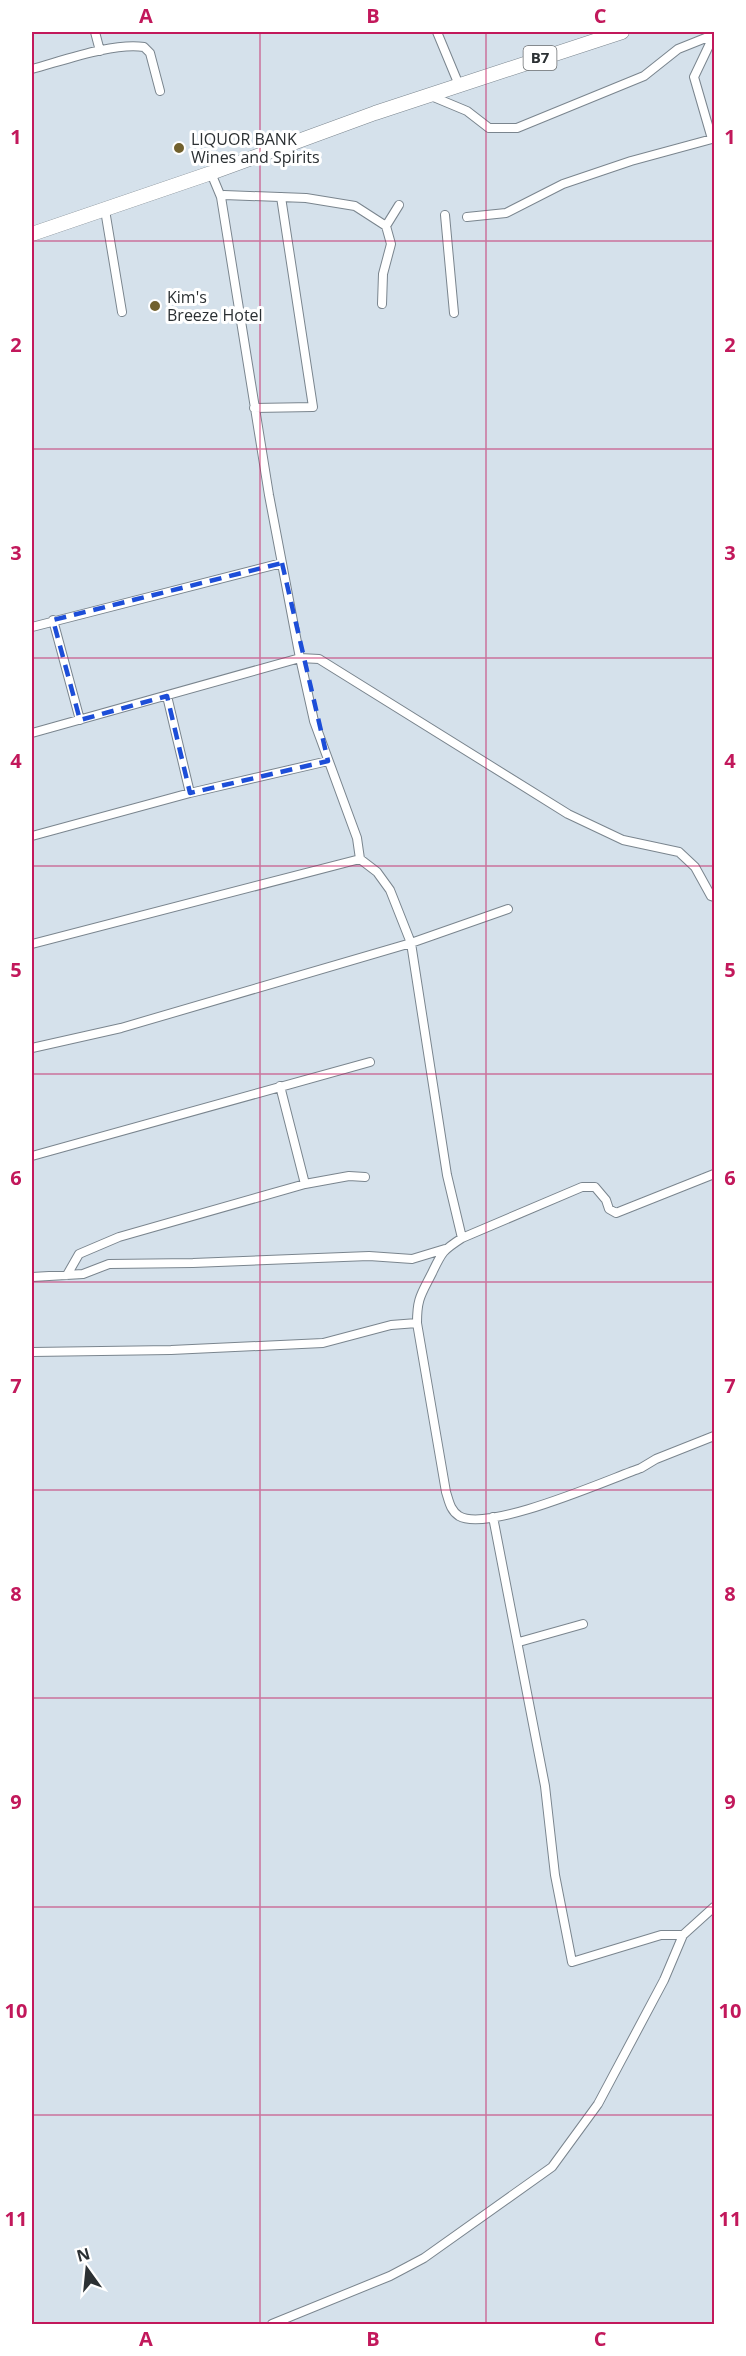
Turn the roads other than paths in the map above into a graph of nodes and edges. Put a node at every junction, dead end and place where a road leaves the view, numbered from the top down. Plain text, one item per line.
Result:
1 (95, 32) edge
2 (436, 32) edge
3 (622, 32) edge
4 (713, 33) edge
5 (100, 51) junction
6 (32, 69) edge
7 (459, 85) junction
8 (160, 91) dead end
9 (429, 95) junction
10 (713, 138) edge
11 (211, 173) junction
12 (221, 197) junction
13 (281, 197) junction
14 (399, 205) dead end
15 (105, 210) junction
16 (445, 216) dead end
17 (467, 216) dead end
18 (386, 226) junction
19 (32, 234) edge
20 (382, 304) dead end
21 (122, 312) dead end
22 (454, 313) dead end
23 (254, 408) junction
24 (282, 563) junction
25 (53, 620) junction
26 (32, 627) edge
27 (300, 658) junction
28 (167, 696) junction
29 (80, 720) junction
30 (32, 733) edge
31 (328, 761) junction
32 (190, 793) junction
33 (32, 836) edge
34 (360, 859) junction
35 (714, 897) edge
36 (507, 909) dead end
37 (411, 943) junction
38 (32, 944) edge
39 (32, 1048) edge
40 (370, 1062) dead end
41 (280, 1086) junction
42 (32, 1156) edge
43 (714, 1174) edge
44 (365, 1177) dead end
45 (305, 1184) junction
46 (462, 1238) junction
47 (445, 1249) junction
48 (67, 1275) junction
49 (32, 1277) edge
50 (417, 1323) junction
51 (32, 1352) edge
52 (714, 1436) edge
53 (493, 1517) junction
54 (583, 1624) dead end
55 (519, 1642) junction
56 (714, 1907) edge
57 (683, 1935) junction
58 (272, 2325) edge

1 - 5 street
2 - 7 street
3 - 7 highway, B7
4 - 9 street
4 - 10 street
5 - 6 street
5 - 8 street
7 - 9 highway, B7
9 - 11 highway, B7
10 - 17 street
11 - 12 street
11 - 15 highway, B7
12 - 13 street
12 - 23 street
13 - 18 street
13 - 23 street
14 - 18 street
15 - 19 highway, B7
15 - 21 street
16 - 22 street
18 - 20 street
23 - 24 street
24 - 25 street
24 - 27 street
25 - 26 street
25 - 29 street
27 - 28 street
27 - 31 street
27 - 35 street
28 - 29 street
28 - 32 street
29 - 30 street
31 - 32 street
31 - 34 street
32 - 33 street
34 - 37 street
34 - 38 street
36 - 37 street
37 - 39 street
37 - 46 street
40 - 41 street
41 - 42 street
41 - 45 street
43 - 46 street
44 - 45 street
45 - 48 street
46 - 47 street
47 - 48 street
47 - 50 street
48 - 49 street
50 - 51 street
50 - 53 street
52 - 53 street
53 - 55 street
54 - 55 street
55 - 57 street
56 - 57 street
57 - 58 street

